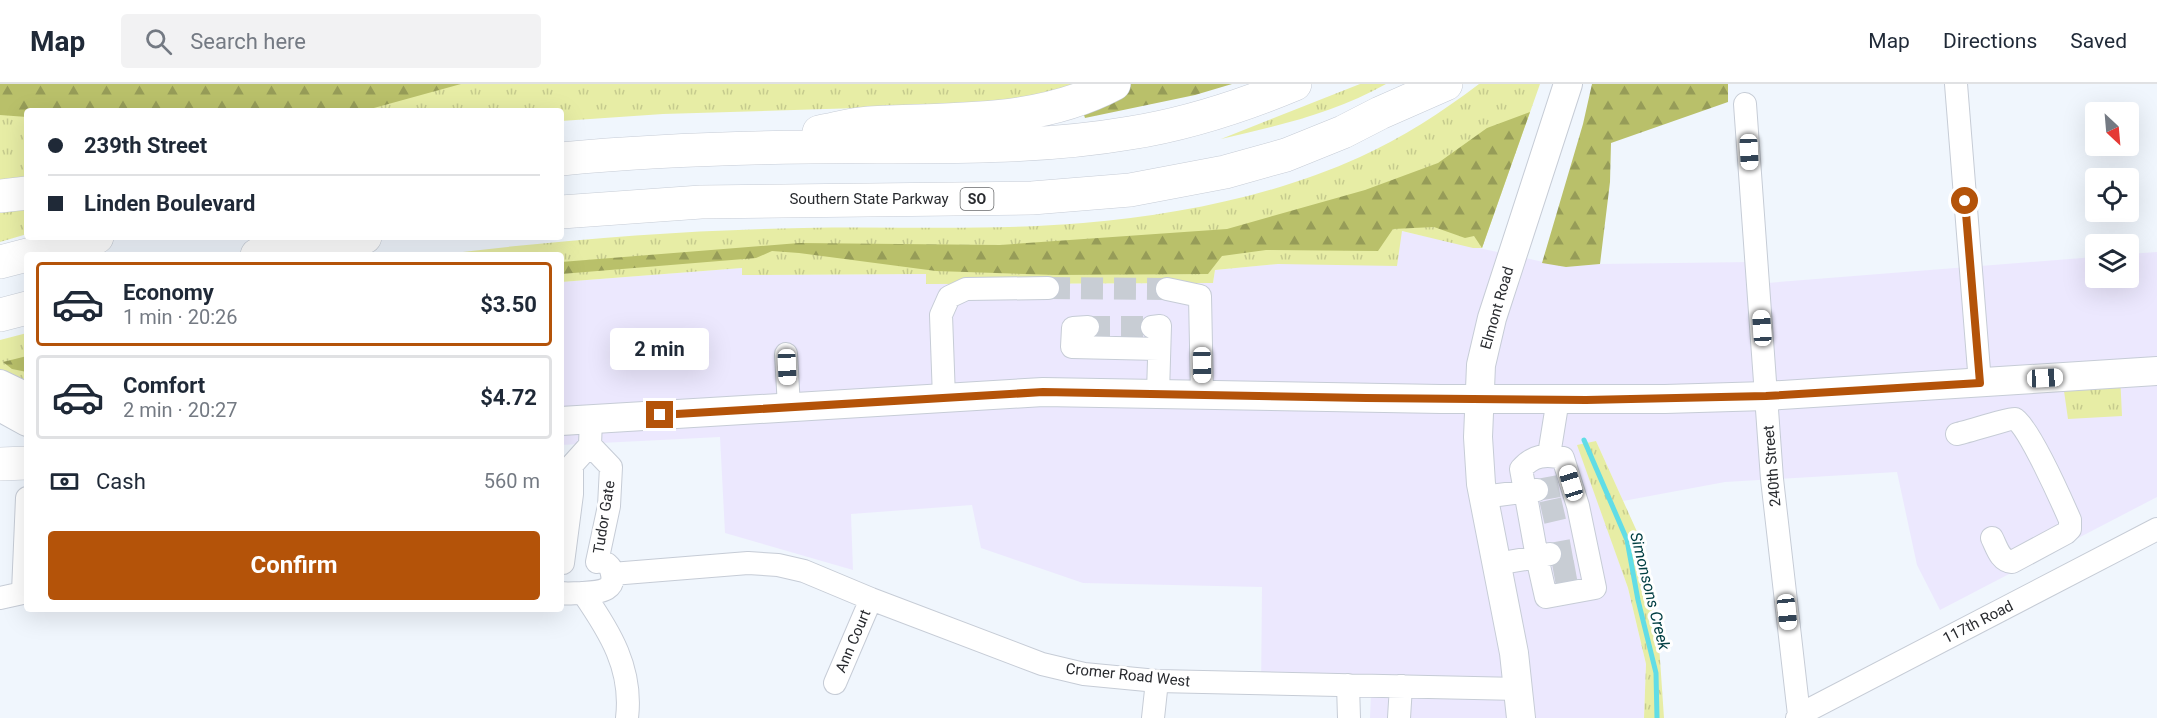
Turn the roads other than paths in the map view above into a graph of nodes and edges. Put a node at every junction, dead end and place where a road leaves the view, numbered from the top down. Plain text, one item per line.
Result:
1 (1114, 84) edge
2 (1295, 84) edge
3 (1425, 84) edge
4 (1446, 84) edge
5 (1568, 84) edge
6 (1956, 84) edge
7 (1745, 104) dead end
8 (1380, 113) junction
9 (738, 148) junction
10 (564, 150) edge
11 (609, 154) junction
12 (564, 159) edge
13 (24, 193) edge
14 (0, 196) edge
15 (564, 212) edge
16 (85, 240) edge
17 (347, 240) edge
18 (39, 252) edge
19 (275, 252) edge
20 (24, 256) edge
21 (0, 262) edge
22 (1048, 288) tunnel mouth
23 (1167, 289) tunnel mouth
24 (24, 309) edge
25 (0, 315) edge
26 (1088, 327) dead end
27 (1152, 327) dead end
28 (1159, 349) junction
29 (786, 354) dead end
30 (2157, 371) edge
31 (1980, 383) junction
32 (0, 384) edge
33 (1158, 393) junction
34 (1202, 395) junction
35 (24, 396) edge
36 (1766, 396) junction
37 (944, 398) junction
38 (1480, 399) junction
39 (1558, 399) junction
40 (0, 407) edge
41 (789, 407) junction
42 (24, 420) edge
43 (564, 422) edge
44 (591, 432) junction
45 (1957, 434) dead end
46 (1549, 455) junction
47 (24, 463) edge
48 (0, 464) edge
49 (1531, 491) junction
50 (1483, 497) junction
51 (1553, 511) junction
52 (2157, 529) edge
53 (1992, 538) dead end
54 (564, 549) edge
55 (564, 563) edge
56 (1564, 563) junction
57 (1496, 564) junction
58 (605, 568) junction
59 (24, 592) edge
60 (572, 593) edge
61 (0, 598) edge
62 (871, 599) junction
63 (1156, 681) junction
64 (835, 683) dead end
65 (1348, 685) junction
66 (1401, 686) junction
67 (1519, 689) junction
68 (1798, 716) edge
69 (627, 718) edge
70 (1153, 718) edge
71 (1349, 718) edge
72 (1399, 718) edge
73 (1521, 718) edge

1 - 9 highway
2 - 9 highway
3 - 8 highway
4 - 8 highway
5 - 38 main road, Elmont Road
6 - 31 street
7 - 36 street, 240th Street
8 - 15 highway, Southern State Parkway / SO
9 - 11 highway
10 - 11 highway
11 - 12 highway
13 - 14 highway
16 - 18 highway
17 - 19 highway
20 - 21 highway
22 - 37 street
23 - 34 street
24 - 25 highway
26 - 28 street
27 - 28 street
28 - 33 street
29 - 41 street
30 - 31 main road
31 - 36 main road
32 - 35 main road
33 - 34 main road
33 - 37 main road
34 - 38 main road
36 - 39 main road
36 - 68 street, 240th Street
37 - 41 main road
38 - 39 main road
38 - 50 main road, Elmont Road
39 - 46 street
40 - 42 main road
41 - 44 main road
43 - 44 main road
44 - 54 street
44 - 58 street, Tudor Gate
45 - 53 street
46 - 49 street
46 - 51 street
47 - 48 highway
49 - 50 street
49 - 51 street
50 - 57 main road, Elmont Road
51 - 56 street
51 - 56 street
52 - 68 street, 117th Road
55 - 58 street, Cromer Road West
56 - 57 street
57 - 67 main road, Elmont Road
58 - 60 street
58 - 62 street, Cromer Road West
59 - 61 street
60 - 69 street
62 - 63 street, Cromer Road West
62 - 64 street, Ann Court
63 - 65 street, Cromer Road West
63 - 70 street
65 - 66 street, Cromer Road West
65 - 71 street
66 - 67 street, Cromer Road West
66 - 72 street
67 - 73 main road, Elmont Road

